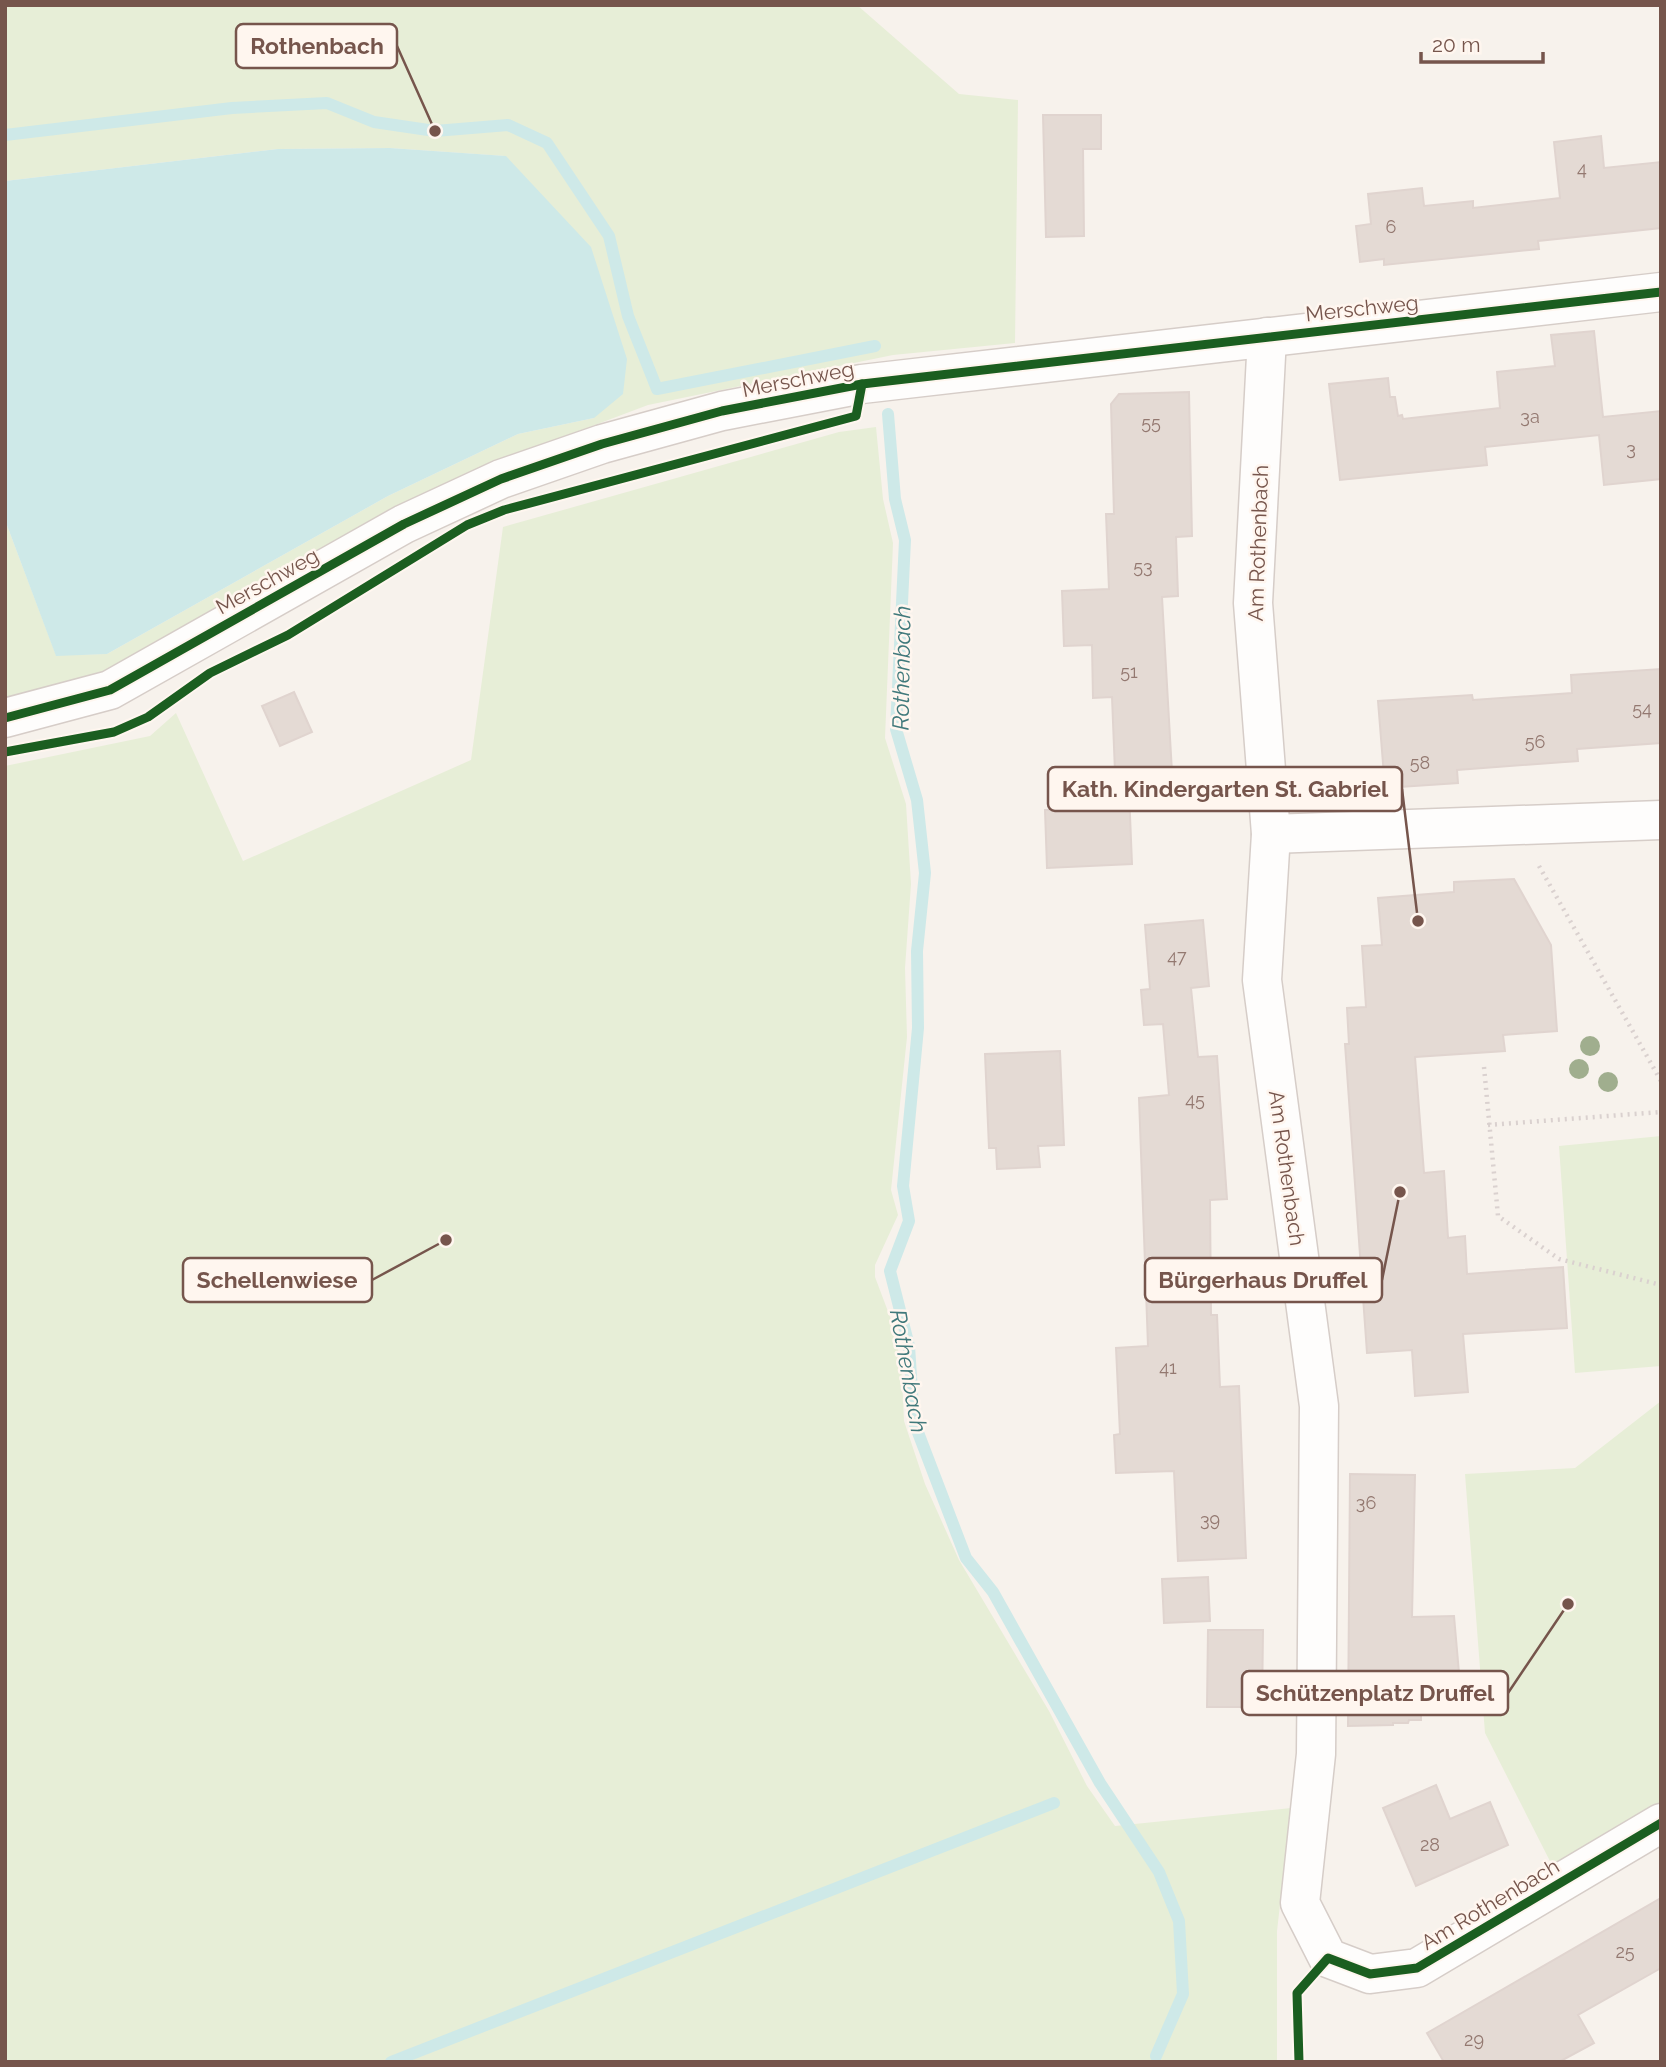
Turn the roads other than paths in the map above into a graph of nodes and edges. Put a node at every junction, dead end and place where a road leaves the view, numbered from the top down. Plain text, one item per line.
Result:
1 (1661, 292) edge
2 (1267, 337) junction
3 (5, 718) edge
4 (1661, 820) edge
5 (1271, 834) junction
6 (1661, 1823) edge

1 - 2 street, Merschweg
2 - 3 street, Merschweg
2 - 5 street, Am Rothenbach
4 - 5 street
5 - 6 street, Am Rothenbach

